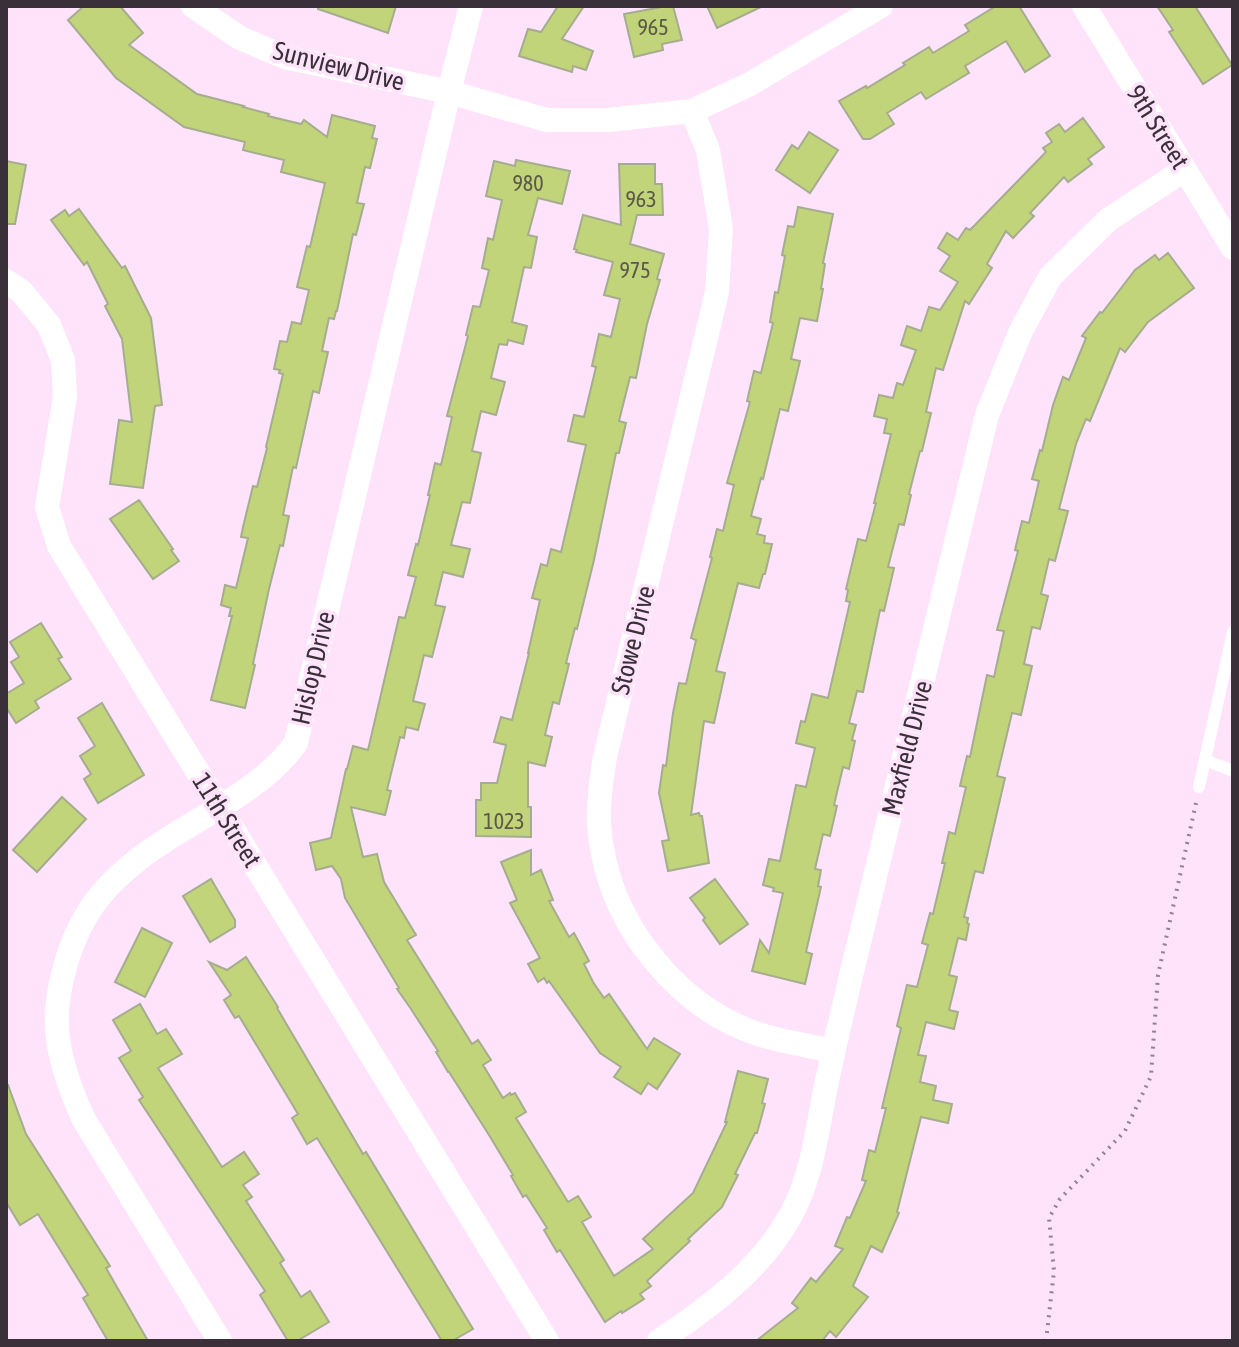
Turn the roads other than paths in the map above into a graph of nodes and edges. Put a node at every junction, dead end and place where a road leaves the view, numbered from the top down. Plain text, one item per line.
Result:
1 (193, 6) edge
2 (471, 6) edge
3 (881, 6) edge
4 (1084, 6) edge
5 (449, 92) junction
6 (692, 111) junction
7 (1184, 170) junction
8 (1233, 248) edge
9 (6, 281) edge
10 (1233, 632) edge
11 (1205, 760) junction
12 (1233, 771) edge
13 (1199, 787) road end
14 (219, 807) junction
15 (833, 1051) junction
16 (220, 1341) edge
17 (547, 1341) edge
18 (659, 1341) edge

1 - 5 street, Sunview Drive
2 - 5 street, Hislop Drive
3 - 6 street, Sunview Drive
4 - 7 street, 9th Street
5 - 6 street, Sunview Drive
5 - 14 street, Hislop Drive
6 - 15 street, Stowe Drive
7 - 8 street, 9th Street
7 - 15 street, Maxfield Drive
9 - 14 street, 11th Street
10 - 11 lane
11 - 12 lane
11 - 13 lane
14 - 16 street, Hislop Drive
14 - 17 street, 11th Street
15 - 18 street, Maxfield Drive

